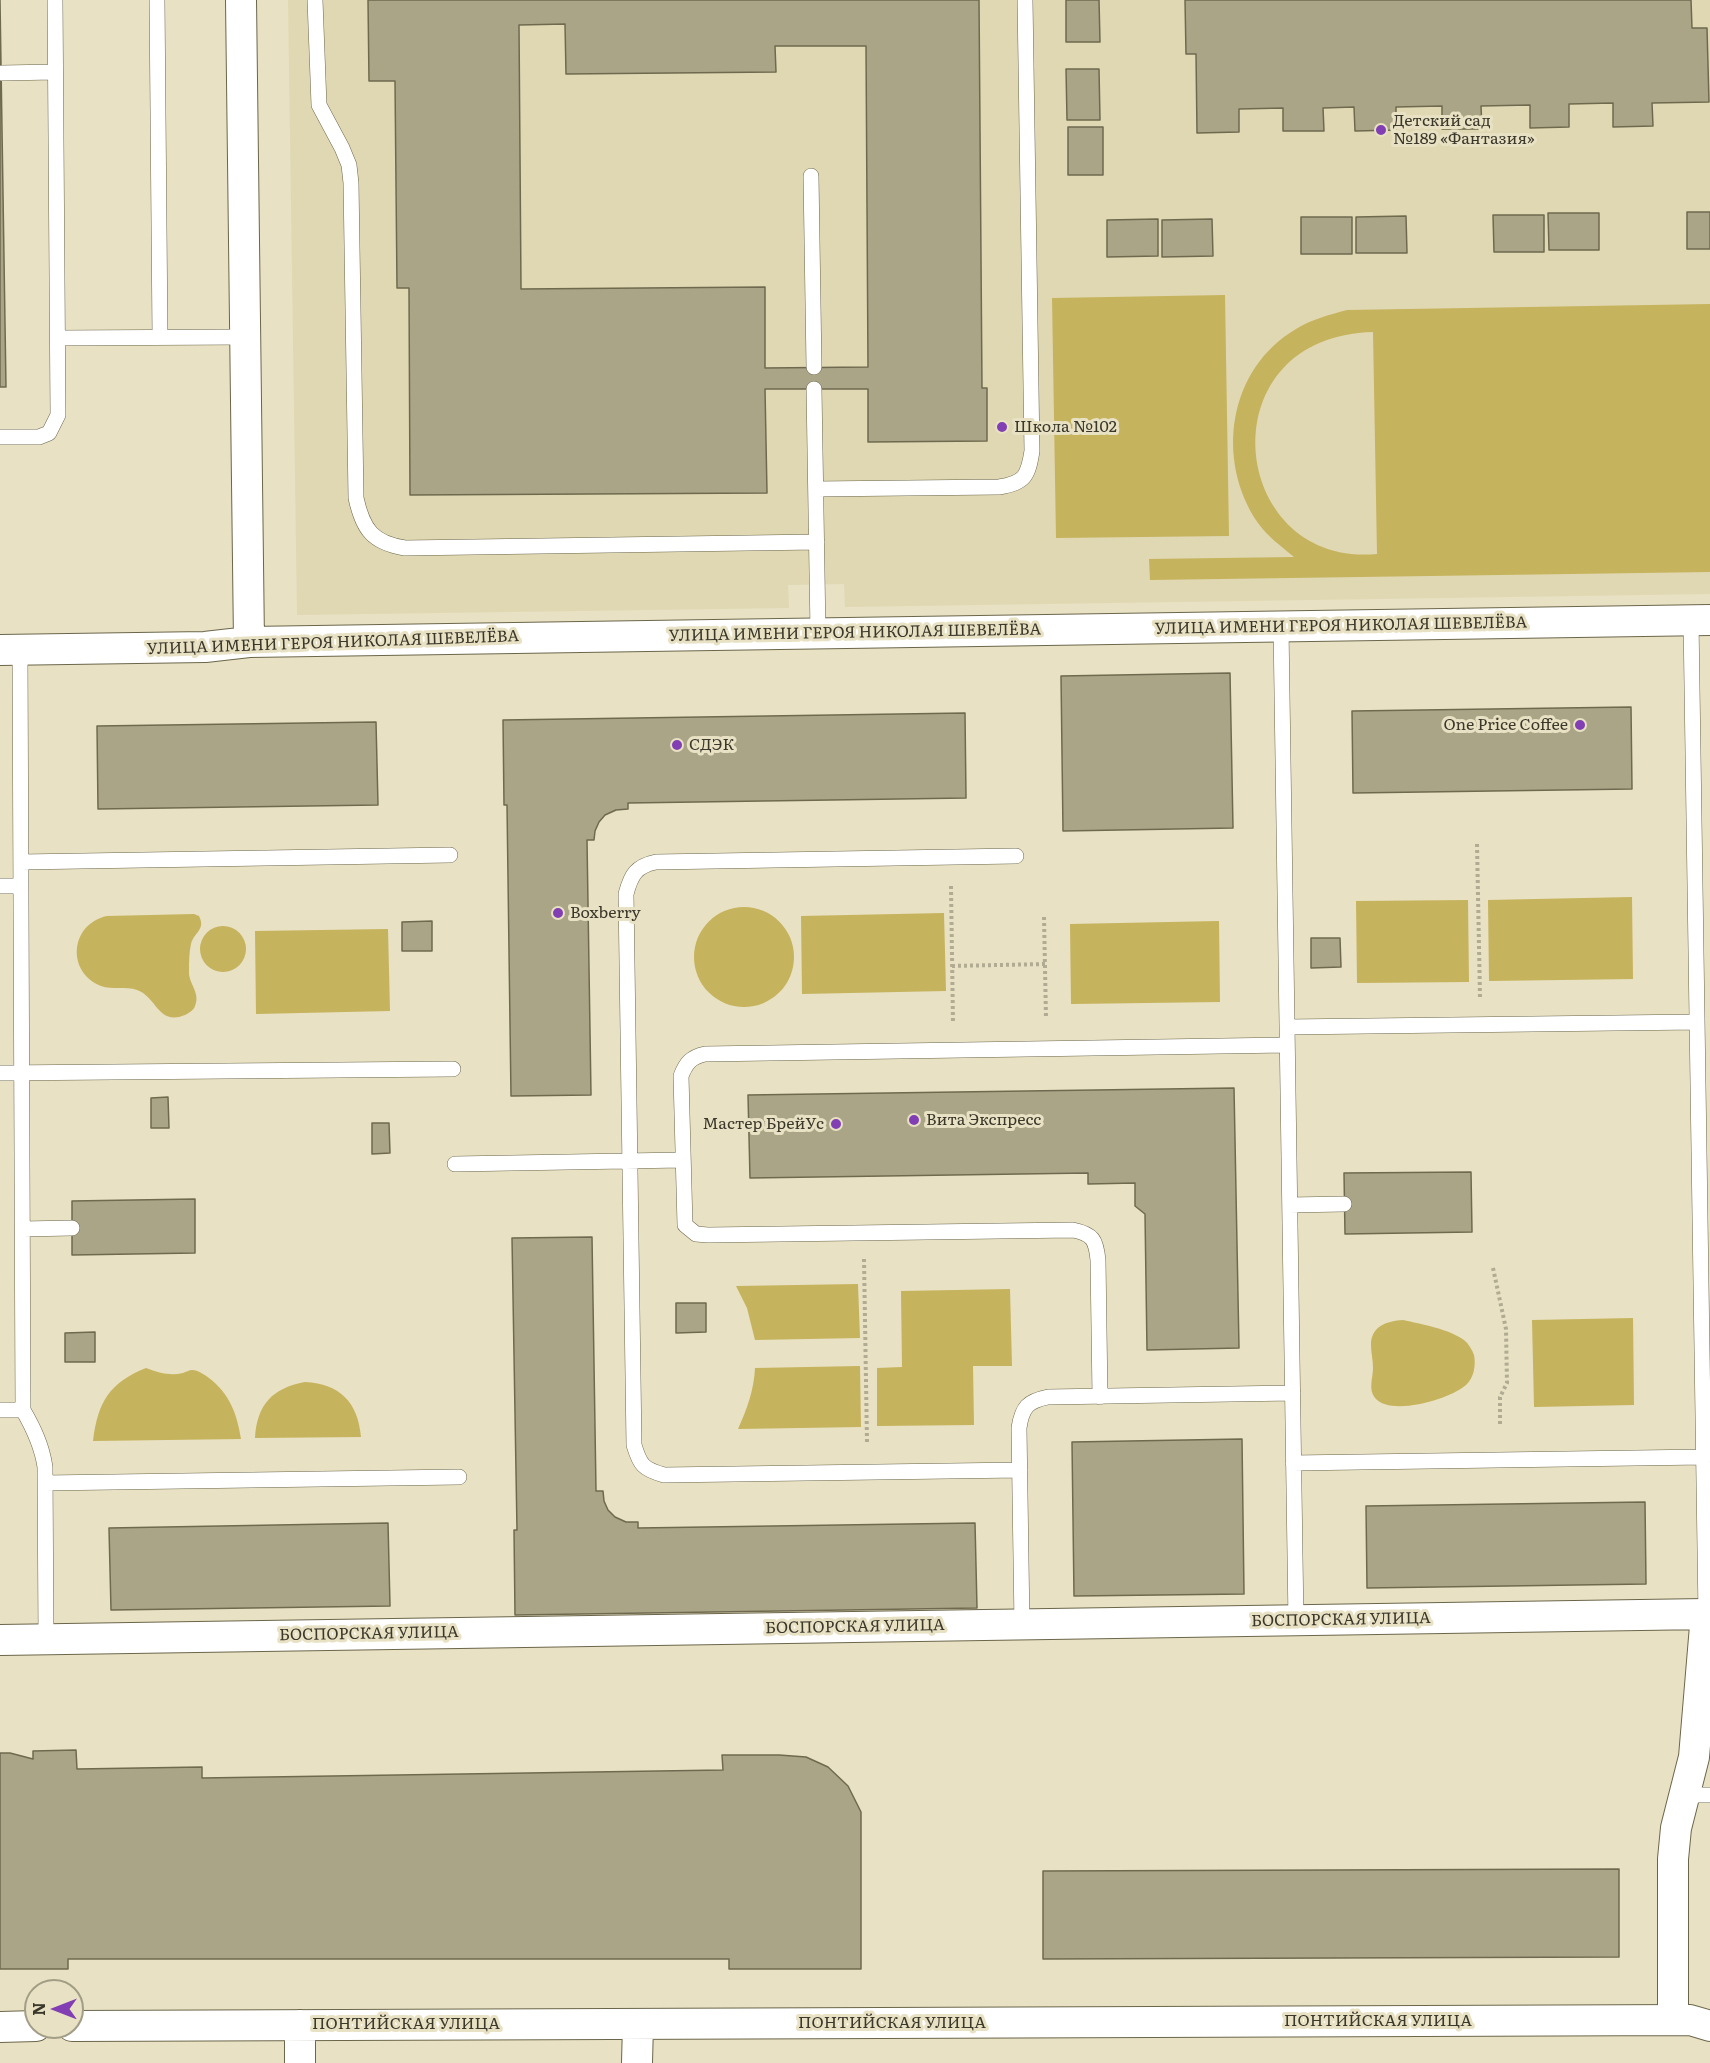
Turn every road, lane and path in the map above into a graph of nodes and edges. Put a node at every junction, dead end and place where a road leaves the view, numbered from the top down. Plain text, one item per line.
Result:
1 (55, 0) edge
2 (157, 0) edge
3 (241, 0) edge
4 (315, 0) edge
5 (1025, 0) edge
6 (55, 72) junction
7 (2, 73) dead end
8 (811, 176) dead end
9 (160, 337) junction
10 (245, 337) junction
11 (58, 338) junction
12 (814, 368) dead end
13 (814, 389) dead end
14 (0, 437) edge
15 (816, 489) junction
16 (817, 542) junction
17 (1701, 620) edge
18 (1281, 627) junction
19 (818, 633) junction
20 (249, 642) junction
21 (10, 650) edge
22 (1477, 844) dead end
23 (450, 855) dead end
24 (1016, 856) dead end
25 (21, 862) junction
26 (0, 886) edge
27 (21, 886) junction
28 (951, 886) dead end
29 (1044, 916) dead end
30 (1045, 964) junction
31 (952, 966) junction
32 (1046, 1018) dead end
33 (1697, 1022) junction
34 (953, 1025) dead end
35 (1480, 1025) junction
36 (1287, 1027) junction
37 (1287, 1045) junction
38 (453, 1069) dead end
39 (0, 1073) edge
40 (22, 1073) junction
41 (682, 1160) junction
42 (630, 1161) junction
43 (455, 1164) dead end
44 (1705, 1164) edge
45 (1344, 1204) dead end
46 (1290, 1205) junction
47 (72, 1228) dead end
48 (22, 1229) junction
49 (864, 1254) dead end
50 (1493, 1268) dead end
51 (1293, 1394) junction
52 (1100, 1396) junction
53 (0, 1410) edge
54 (23, 1410) junction
55 (1500, 1427) dead end
56 (867, 1442) dead end
57 (1704, 1457) junction
58 (1293, 1463) junction
59 (1020, 1470) junction
60 (459, 1477) dead end
61 (45, 1483) junction
62 (1708, 1615) edge
63 (1296, 1621) junction
64 (1022, 1624) junction
65 (46, 1639) junction
66 (0, 1640) edge
67 (1697, 1795) edge
68 (1673, 2020) junction
69 (638, 2024) junction
70 (300, 2025) junction
71 (24, 2026) edge
72 (84, 2026) edge
73 (1710, 2026) edge
74 (0, 2027) edge
75 (300, 2063) edge
76 (638, 2063) edge

1 - 6 lane
2 - 9 lane
3 - 10 street
4 - 16 lane
5 - 15 lane
6 - 7 lane
6 - 11 lane
8 - 12 lane
9 - 10 lane
9 - 11 lane
10 - 20 street
11 - 14 lane
13 - 15 lane
15 - 16 lane
16 - 19 lane
17 - 18 street, УЛИЦА ИМЕНИ ГЕРОЯ НИКОЛАЯ ШЕВЕЛЁВА
17 - 33 lane
18 - 19 street, УЛИЦА ИМЕНИ ГЕРОЯ НИКОЛАЯ ШЕВЕЛЁВА
18 - 36 lane
19 - 20 street, УЛИЦА ИМЕНИ ГЕРОЯ НИКОЛАЯ ШЕВЕЛЁВА
20 - 21 street, УЛИЦА ИМЕНИ ГЕРОЯ НИКОЛАЯ ШЕВЕЛЁВА
21 - 25 lane
22 - 35 path
23 - 25 lane
24 - 42 lane
25 - 27 lane
26 - 27 lane
27 - 40 lane
28 - 31 path
29 - 30 path
30 - 31 path
30 - 32 path
31 - 34 path
33 - 35 lane
33 - 44 lane
35 - 36 lane
36 - 37 lane
37 - 41 lane
37 - 46 lane
38 - 40 lane
39 - 40 lane
40 - 48 lane
41 - 42 lane
41 - 52 lane
42 - 43 lane
42 - 59 lane
44 - 57 lane
45 - 46 lane
46 - 51 lane
47 - 48 lane
48 - 54 lane
49 - 56 path
50 - 55 path
51 - 52 lane
51 - 58 lane
52 - 59 lane
53 - 54 lane
54 - 61 lane
57 - 58 lane
57 - 62 lane
58 - 63 lane
59 - 64 lane
60 - 61 lane
61 - 65 lane
62 - 63 street, БОСПОРСКАЯ УЛИЦА
62 - 67 street
63 - 64 street, БОСПОРСКАЯ УЛИЦА
64 - 65 street, БОСПОРСКАЯ УЛИЦА
65 - 66 street, БОСПОРСКАЯ УЛИЦА
67 - 68 street
68 - 69 street, ПОНТИЙСКАЯ УЛИЦА
68 - 73 street, ПОНТИЙСКАЯ УЛИЦА
69 - 70 street, ПОНТИЙСКАЯ УЛИЦА
69 - 76 street
70 - 72 street, ПОНТИЙСКАЯ УЛИЦА
70 - 75 street
71 - 74 street

